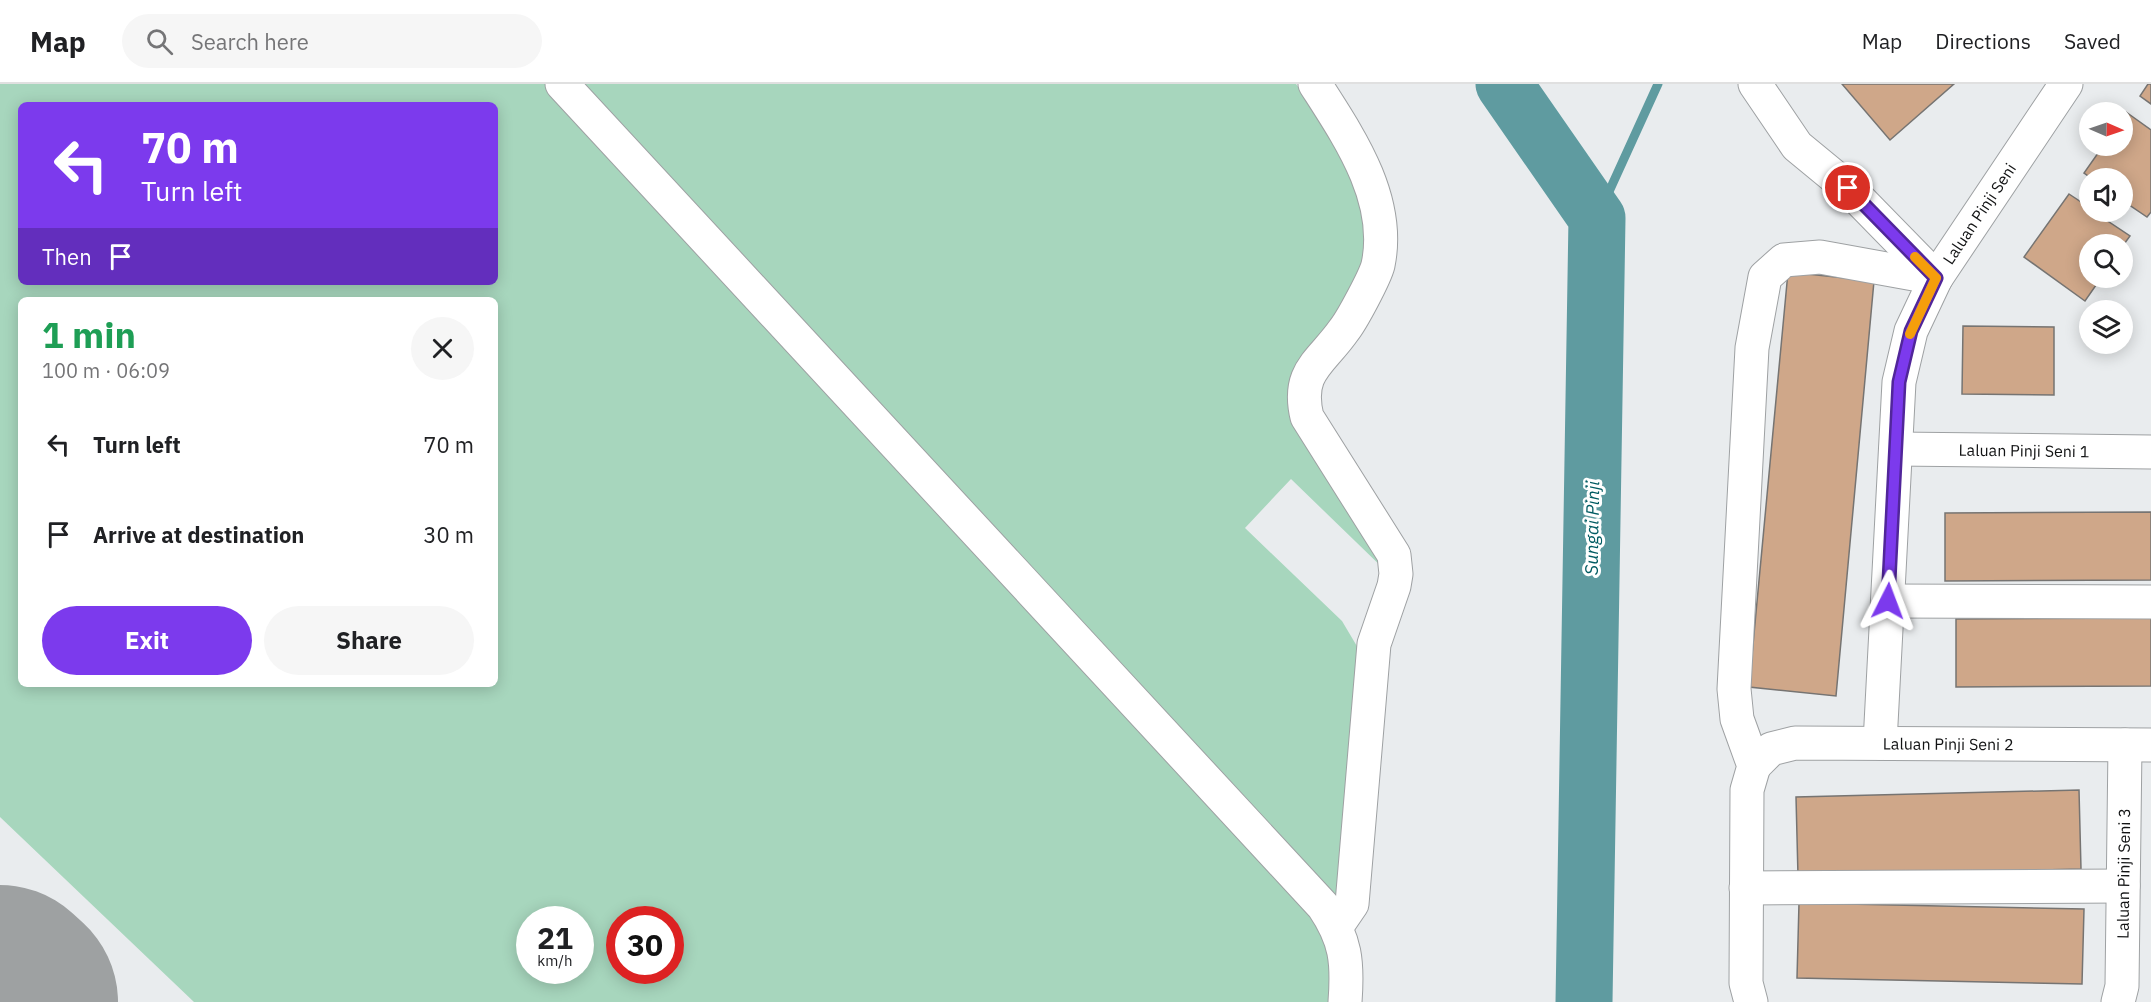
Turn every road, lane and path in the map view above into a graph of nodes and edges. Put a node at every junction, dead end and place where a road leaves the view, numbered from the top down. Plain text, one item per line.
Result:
1 (562, 84) edge
2 (1316, 84) edge
3 (1755, 84) edge
4 (2052, 90) edge
5 (1936, 278) junction
6 (1896, 449) junction
7 (2151, 453) edge
8 (1888, 601) junction
9 (2151, 602) edge
10 (1880, 743) junction
11 (2138, 745) edge
12 (1754, 766) junction
13 (2123, 886) junction
14 (1746, 888) junction
15 (1337, 926) junction
16 (1345, 1002) edge
17 (1751, 1002) edge
18 (2118, 1002) edge

1 - 15 street
2 - 15 street
3 - 5 street
4 - 5 street, Laluan Pinji Seni
5 - 6 street, Laluan Pinji Seni
5 - 12 street
6 - 7 street, Laluan Pinji Seni 1
6 - 8 street, Laluan Pinji Seni
8 - 9 street
8 - 10 street, Laluan Pinji Seni
10 - 11 street, Laluan Pinji Seni 2
10 - 12 street, Laluan Pinji Seni 2
11 - 13 street, Laluan Pinji Seni 3
12 - 14 street
13 - 14 street
13 - 18 street, Laluan Pinji Seni 3
14 - 17 street
15 - 16 street

